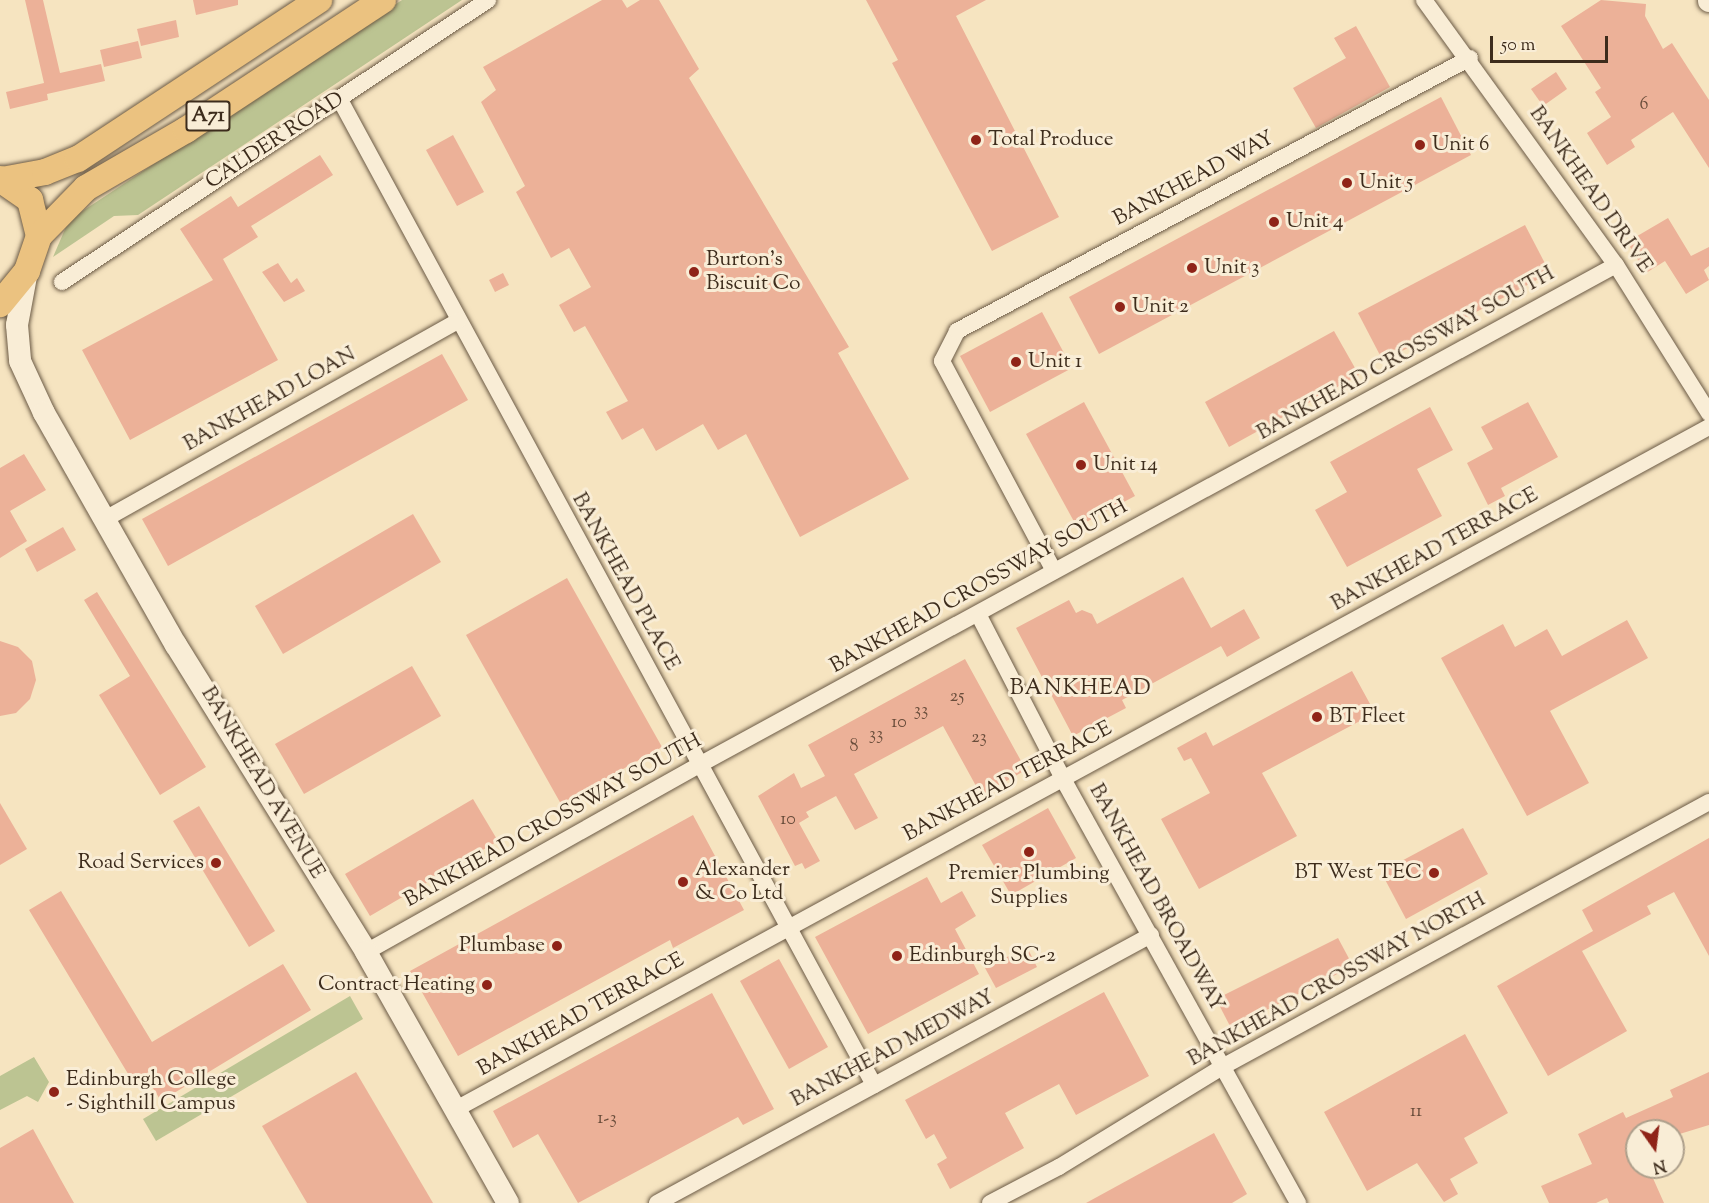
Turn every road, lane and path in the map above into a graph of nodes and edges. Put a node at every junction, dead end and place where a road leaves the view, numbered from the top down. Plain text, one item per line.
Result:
1 (319, 0) edge
2 (382, 0) edge
3 (488, 0) edge
4 (1424, 0) edge
5 (1470, 58) junction
6 (339, 99) junction
7 (1, 180) edge
8 (39, 236) junction
9 (1616, 266) junction
10 (27, 272) junction
11 (62, 282) dead end
12 (0, 304) edge
13 (458, 321) junction
14 (0, 338) edge
15 (20, 361) junction
16 (1709, 413) edge
17 (1709, 427) edge
18 (105, 519) junction
19 (1054, 571) junction
20 (978, 614) junction
21 (699, 765) junction
22 (1063, 779) junction
23 (1709, 802) edge
24 (790, 925) junction
25 (1151, 935) junction
26 (366, 952) junction
27 (1224, 1066) junction
28 (874, 1085) junction
29 (456, 1109) junction
30 (508, 1203) edge
31 (657, 1203) edge
32 (990, 1203) edge
33 (1298, 1203) edge

1 - 7 main road, A71
2 - 8 main road, A71
3 - 6 street, CALDER ROAD
4 - 5 street, BANKHEAD DRIVE
5 - 9 street, BANKHEAD DRIVE
5 - 19 street, BANKHEAD WAY
6 - 11 street, CALDER ROAD
6 - 13 street, BANKHEAD PLACE
7 - 8 main road, A71
8 - 10 main road, A71
9 - 16 street, BANKHEAD DRIVE
9 - 19 street, BANKHEAD CROSSWAY SOUTH
10 - 12 main road, A71
10 - 15 street, BANKHEAD AVENUE
13 - 18 street, BANKHEAD LOAN
13 - 21 street, BANKHEAD PLACE
14 - 15 street, BANKHEAD AVENUE
15 - 18 street, BANKHEAD AVENUE
17 - 22 street, BANKHEAD TERRACE
18 - 26 street, BANKHEAD AVENUE
19 - 20 street, BANKHEAD CROSSWAY SOUTH
20 - 21 street, BANKHEAD CROSSWAY SOUTH
20 - 22 street, BANKHEAD BROADWAY
21 - 24 street, BANKHEAD PLACE
21 - 26 street, BANKHEAD CROSSWAY SOUTH
22 - 24 street, BANKHEAD TERRACE
22 - 25 street, BANKHEAD BROADWAY
23 - 27 street, BANKHEAD CROSSWAY NORTH
24 - 28 street, BANKHEAD PLACE
24 - 29 street, BANKHEAD TERRACE
25 - 27 street, BANKHEAD BROADWAY
25 - 28 street, BANKHEAD MEDWAY
26 - 29 street, BANKHEAD AVENUE
27 - 32 street, BANKHEAD CROSSWAY NORTH
27 - 33 street, BANKHEAD BROADWAY
28 - 31 street, BANKHEAD MEDWAY
29 - 30 street, BANKHEAD AVENUE

